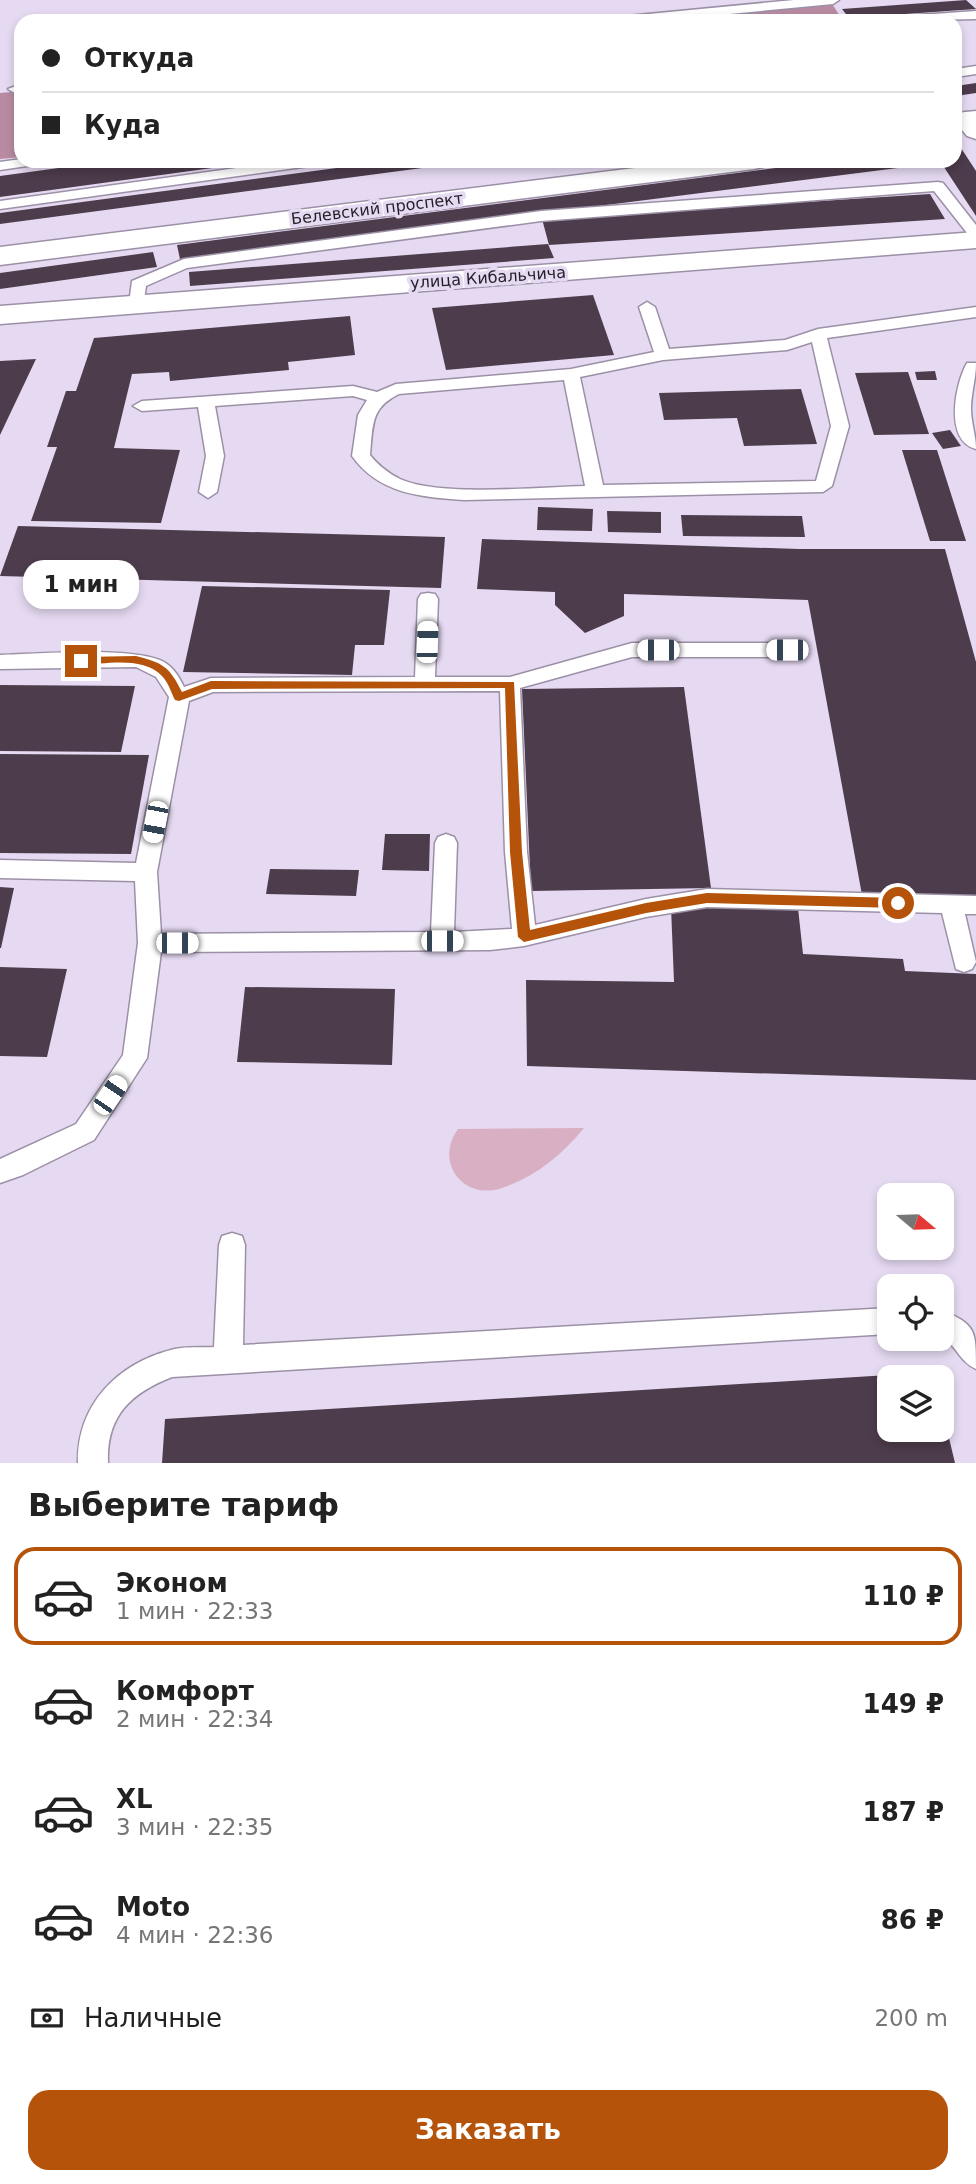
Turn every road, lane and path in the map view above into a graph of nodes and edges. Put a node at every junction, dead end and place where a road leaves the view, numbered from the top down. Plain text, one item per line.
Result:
1 (833, 0) edge
2 (689, 14) edge
3 (267, 168) edge
4 (583, 168) edge
5 (698, 168) edge
6 (0, 205) edge
7 (976, 237) edge
8 (0, 241) edge
9 (0, 256) edge
10 (137, 304) junction
11 (647, 307) dead end
12 (976, 312) edge
13 (0, 315) edge
14 (818, 334) junction
15 (663, 355) junction
16 (973, 367) dead end
17 (572, 374) junction
18 (377, 397) junction
19 (206, 402) junction
20 (142, 407) dead end
21 (976, 444) edge
22 (595, 491) junction
23 (208, 492) dead end
24 (428, 599) dead end
25 (787, 650) dead end
26 (0, 662) edge
27 (510, 684) junction
28 (425, 685) junction
29 (179, 697) junction
30 (446, 842) dead end
31 (0, 869) edge
32 (146, 872) junction
33 (952, 905) junction
34 (976, 905) edge
35 (524, 937) junction
36 (442, 941) junction
37 (150, 943) junction
38 (964, 962) dead end
39 (0, 1171) edge
40 (232, 1245) dead end
41 (877, 1322) edge
42 (954, 1329) edge
43 (976, 1355) edge
44 (228, 1360) junction
45 (93, 1463) edge

1 - 2 lane
3 - 6 lane
4 - 8 street, Белевский проспект
5 - 9 street, Белевский проспект
7 - 10 street, улица Кибальчича
7 - 10 lane
10 - 13 street, улица Кибальчича
11 - 15 lane
12 - 14 lane
14 - 15 lane
14 - 22 lane
15 - 17 lane
16 - 21 lane
17 - 18 lane
17 - 22 lane
18 - 19 lane
18 - 22 lane
19 - 20 lane
19 - 23 lane
24 - 28 lane
25 - 27 lane
26 - 29 lane
27 - 28 lane
27 - 35 lane
28 - 29 lane
29 - 32 lane
30 - 36 lane
31 - 32 lane
32 - 37 lane
33 - 34 lane
33 - 35 lane
33 - 38 lane
35 - 36 lane
36 - 37 lane
37 - 39 lane
40 - 44 lane
41 - 44 lane
42 - 43 lane
44 - 45 lane

